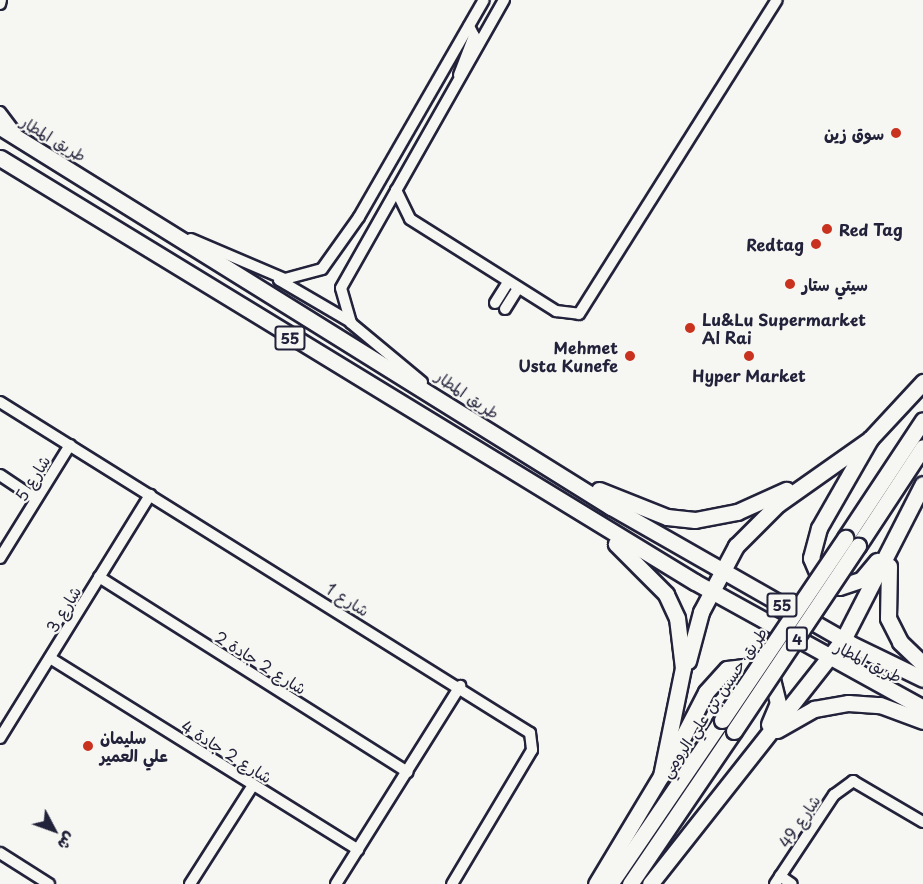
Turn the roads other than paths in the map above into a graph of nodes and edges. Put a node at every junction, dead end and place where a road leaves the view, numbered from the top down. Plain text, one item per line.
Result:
1 (484, 0) edge
2 (504, 0) edge
3 (777, 0) edge
4 (469, 26) junction
5 (458, 82) junction
6 (0, 112) edge
7 (0, 127) edge
8 (20, 138) junction
9 (0, 158) edge
10 (0, 164) edge
11 (29, 176) junction
12 (396, 190) junction
13 (373, 192) junction
14 (380, 217) junction
15 (410, 219) junction
16 (174, 231) junction
17 (366, 237) junction
18 (268, 274) junction
19 (513, 285) junction
20 (495, 303) dead end
21 (505, 309) dead end
22 (351, 323) junction
23 (923, 382) edge
24 (434, 392) junction
25 (0, 402) edge
26 (923, 420) edge
27 (870, 439) junction
28 (70, 445) junction
29 (923, 447) edge
30 (563, 474) junction
31 (820, 474) junction
32 (0, 476) edge
33 (923, 484) edge
34 (150, 495) junction
35 (36, 499) junction
36 (582, 515) junction
37 (897, 540) junction
38 (851, 542) junction
39 (0, 558) edge
40 (721, 570) junction
41 (99, 577) junction
42 (710, 592) junction
43 (843, 640) junction
44 (50, 658) junction
45 (828, 660) junction
46 (923, 664) edge
47 (923, 679) edge
48 (681, 684) junction
49 (460, 686) junction
50 (923, 708) edge
51 (923, 721) edge
52 (728, 725) junction
53 (0, 738) edge
54 (763, 740) junction
55 (407, 772) junction
56 (661, 776) junction
57 (254, 785) junction
58 (923, 822) edge
59 (358, 850) junction
60 (0, 854) edge
61 (31, 873) junction
62 (777, 880) edge
63 (24, 884) edge
64 (49, 884) edge
65 (190, 884) edge
66 (336, 884) edge
67 (452, 884) edge
68 (596, 884) edge
69 (610, 884) edge
70 (630, 884) edge
71 (650, 884) edge
72 (792, 884) edge

1 - 4 street
2 - 5 street
3 - 19 street
4 - 5 street
4 - 13 street
5 - 12 street
6 - 8 street
7 - 8 highway, طريق المطار / 55
8 - 16 highway, طريق المطار / 55
9 - 11 highway, طريق المطار / 55
10 - 11 street
11 - 36 highway, طريق المطار / 55
12 - 14 street
12 - 15 street
13 - 17 street
13 - 18 street
14 - 15 street
14 - 17 street
15 - 19 street
16 - 18 street
16 - 24 highway, طريق المطار / 55
17 - 22 street
18 - 22 street
19 - 20 street
19 - 21 street
22 - 24 street
23 - 27 highway
24 - 30 highway, طريق المطار / 55
25 - 28 street, شارع 1
26 - 38 highway, طريق حسين بن علي الرومي / 4
27 - 31 highway
27 - 37 highway
28 - 34 street, شارع 1
28 - 35 street, شارع 5
29 - 38 highway, طريق حسين بن علي الرومي / 4
30 - 31 highway
30 - 40 highway, طريق المطار / 55
31 - 40 highway
32 - 35 street
33 - 37 highway
34 - 41 street, شارع 3
34 - 49 street, شارع 1
35 - 39 street, شارع 5
36 - 42 highway, طريق المطار / 55
36 - 48 highway
37 - 43 highway
37 - 46 highway
38 - 52 highway, طريق حسين بن علي الرومي / 4, bridge
40 - 42 highway
40 - 43 highway, طريق المطار / 55
41 - 44 street, شارع 3
41 - 55 street, شارع 2 جادة 2
42 - 45 highway, طريق المطار / 55
42 - 48 highway
43 - 45 highway
43 - 47 highway, طريق المطار / 55
44 - 53 street, شارع 3
44 - 57 street, شارع 2 جادة 4
45 - 50 highway, طريق المطار / 55
45 - 54 highway
48 - 56 highway
49 - 55 street
49 - 67 street, شارع 1
51 - 54 highway
52 - 69 highway, طريق حسين بن علي الرومي / 4
52 - 70 highway, طريق حسين بن علي الرومي / 4
54 - 56 highway
54 - 71 highway
55 - 59 street
56 - 68 highway
57 - 59 street, شارع 2 جادة 4
57 - 65 street
58 - 62 street, شارع 49
59 - 66 street
60 - 61 street
61 - 63 street
61 - 64 street
62 - 72 street

